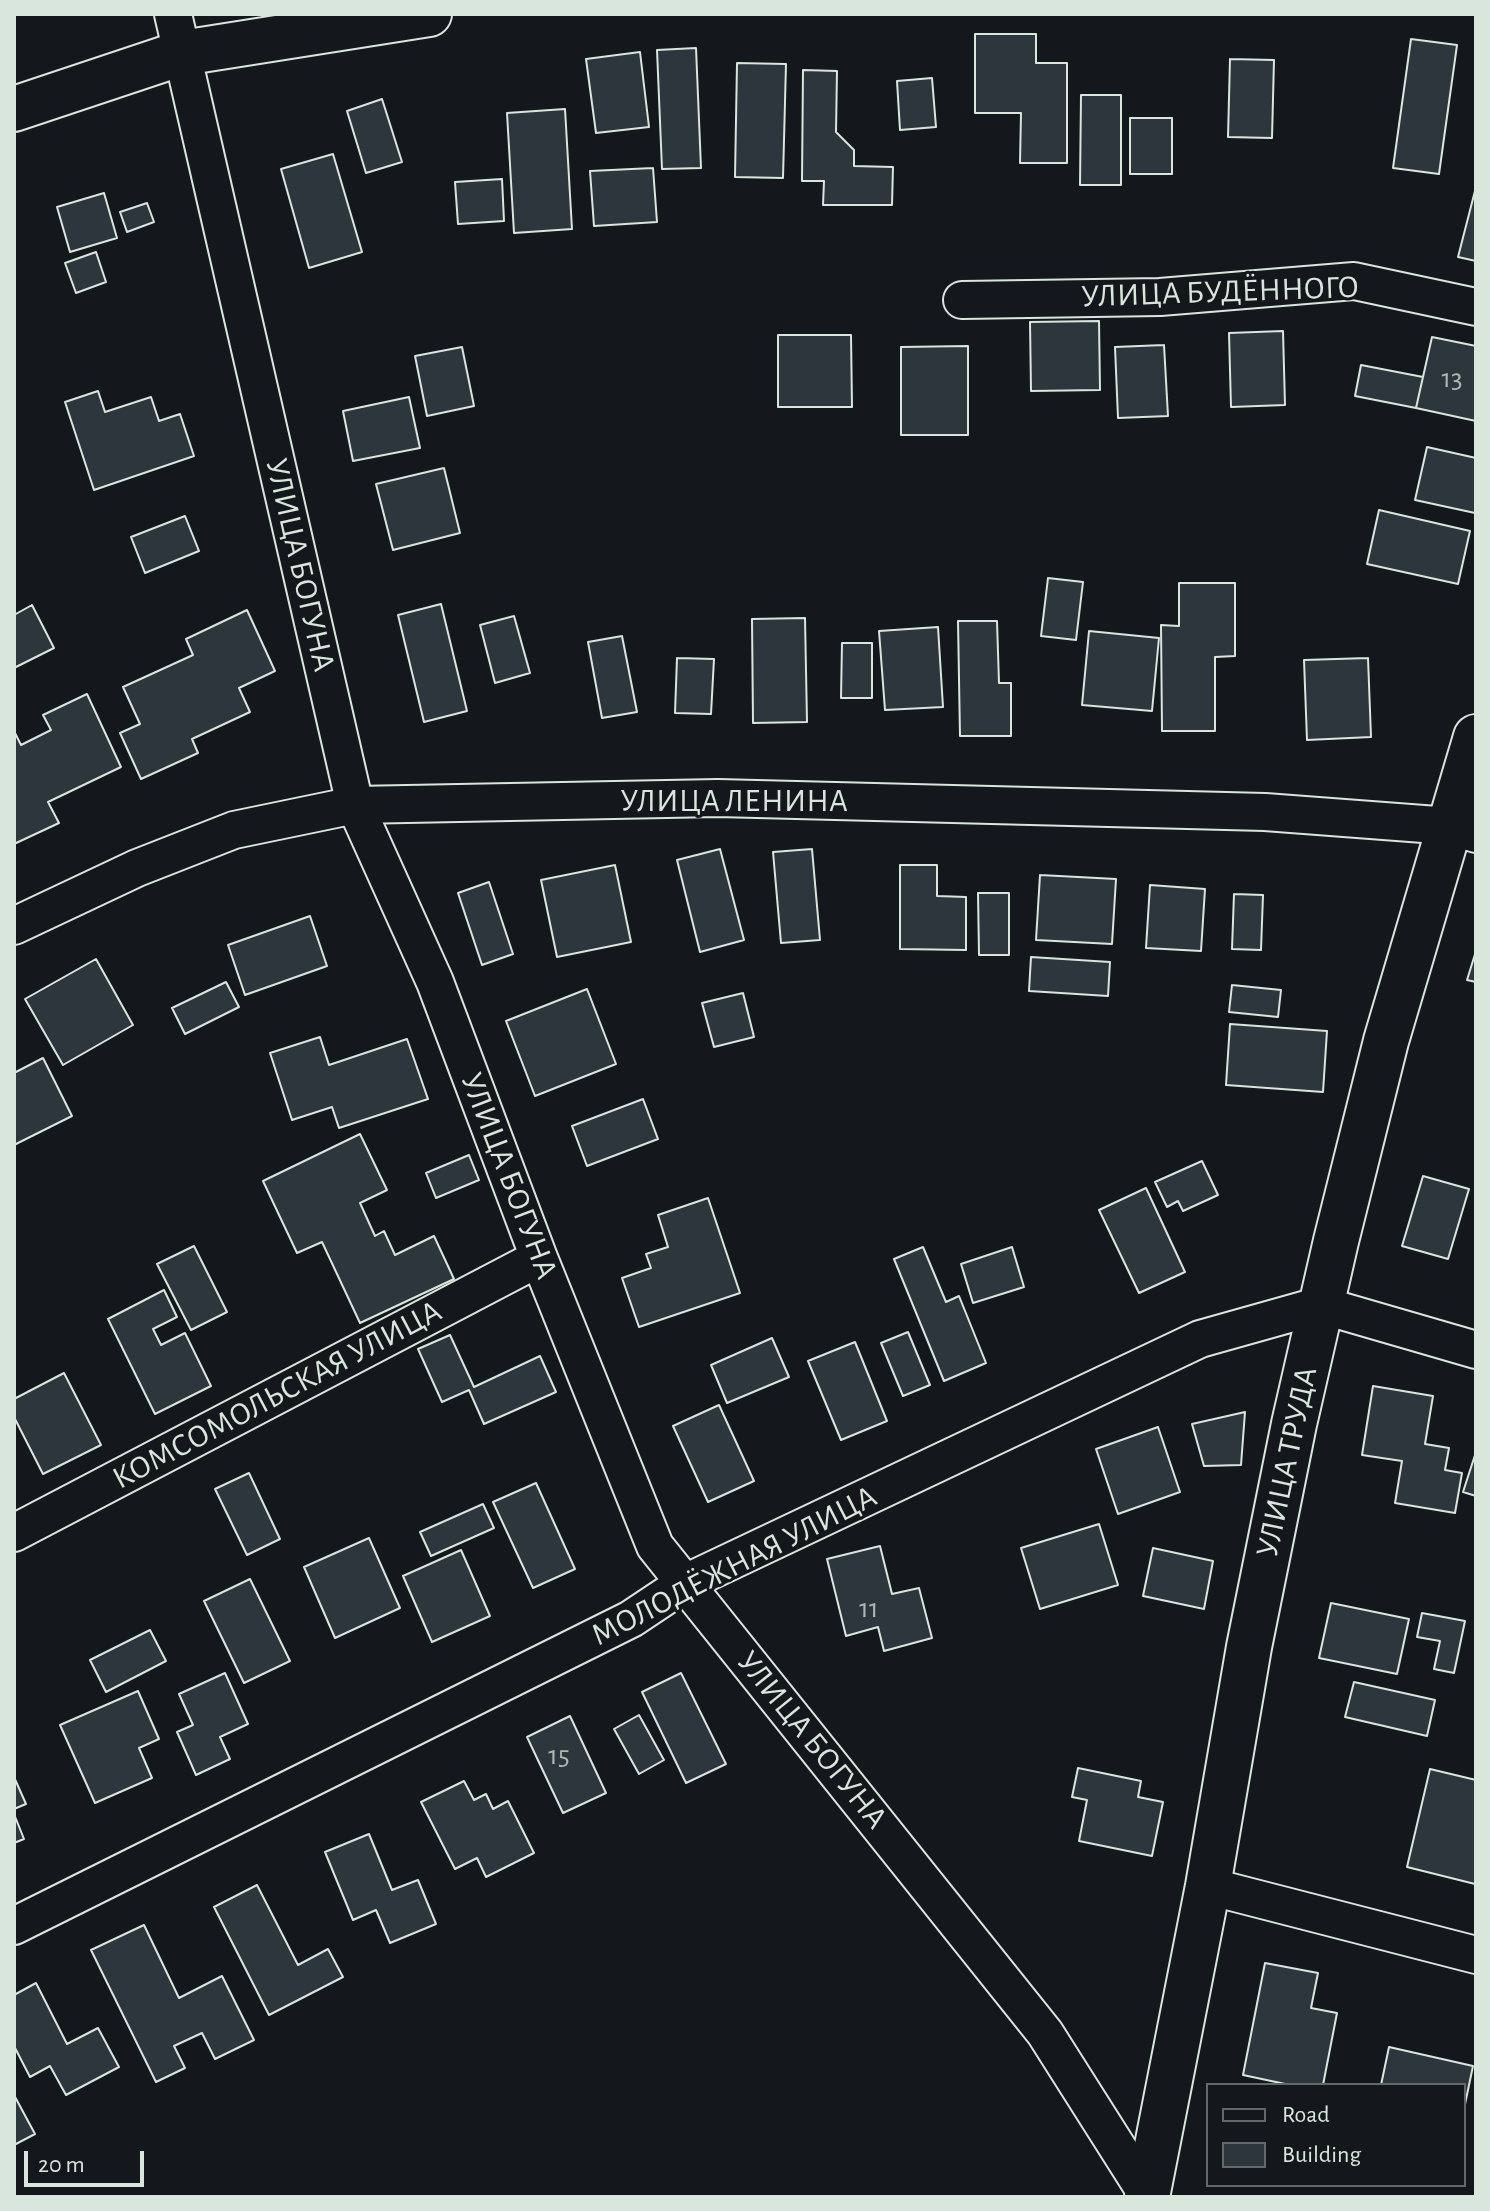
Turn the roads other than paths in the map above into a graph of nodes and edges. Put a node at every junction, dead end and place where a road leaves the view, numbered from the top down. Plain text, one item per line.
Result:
1 (429, 14) edge
2 (178, 33) edge
3 (14, 109) edge
4 (962, 300) dead end
5 (1476, 307) edge
6 (1476, 737) edge
7 (355, 805) junction
8 (1463, 830) edge
9 (14, 926) edge
10 (539, 1258) junction
11 (1321, 1305) junction
12 (1476, 1350) edge
13 (14, 1533) edge
14 (685, 1583) junction
15 (1208, 1886) junction
16 (14, 1926) edge
17 (1476, 1955) edge
18 (1147, 2196) edge

1 - 2 street
2 - 3 street
2 - 7 street, УЛИЦА БОГУНА
4 - 5 street, УЛИЦА БУДЁННОГО
6 - 8 street, УЛИЦА ТРУДА
7 - 8 street, УЛИЦА ЛЕНИНА
7 - 9 street, УЛИЦА ЛЕНИНА
7 - 10 street, УЛИЦА БОГУНА
8 - 11 street, УЛИЦА ТРУДА
10 - 13 street, КОМСОМОЛЬСКАЯ УЛИЦА
10 - 14 street, УЛИЦА БОГУНА
11 - 12 street
11 - 14 street, МОЛОДЁЖНАЯ УЛИЦА
11 - 15 street, УЛИЦА ТРУДА
14 - 16 street, МОЛОДЁЖНАЯ УЛИЦА
14 - 18 street, УЛИЦА БОГУНА
15 - 17 street
15 - 18 street, УЛИЦА ТРУДА

